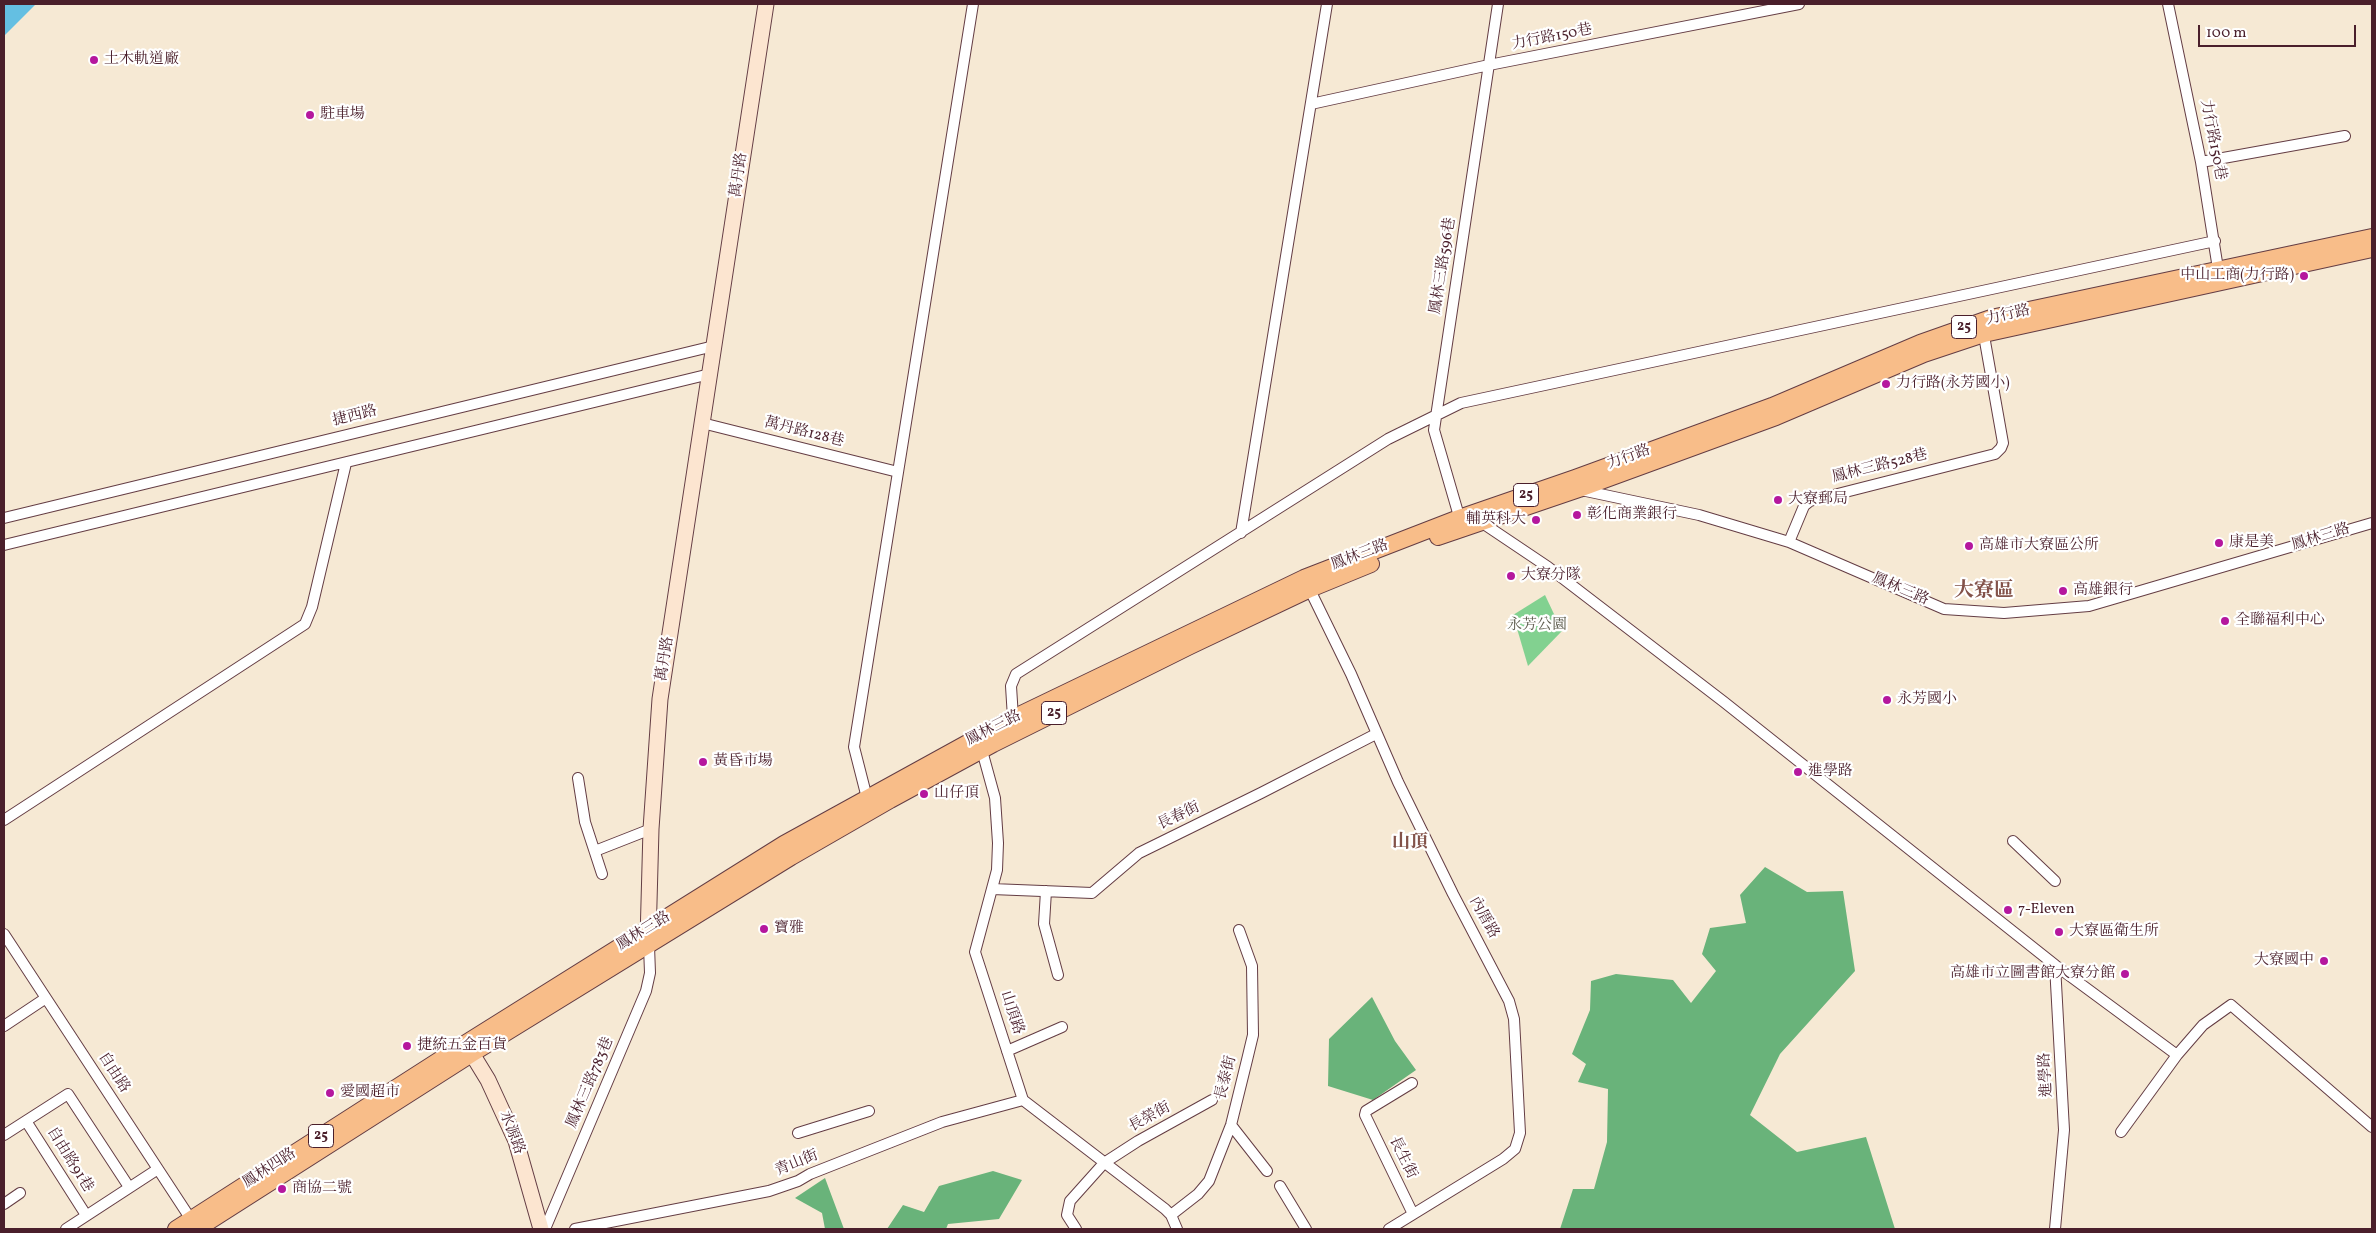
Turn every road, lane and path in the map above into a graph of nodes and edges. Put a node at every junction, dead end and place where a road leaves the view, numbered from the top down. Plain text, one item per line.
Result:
1 (766, 4) edge
2 (973, 4) edge
3 (1327, 4) edge
4 (1498, 4) edge
5 (1799, 4) edge
6 (2168, 4) edge
7 (1489, 66) junction
8 (1311, 104) junction
9 (2345, 136) dead end
10 (2201, 162) junction
11 (2372, 237) edge
12 (2215, 241) junction
13 (2372, 249) edge
14 (2219, 276) junction
15 (1982, 328) junction
16 (714, 346) junction
17 (710, 374) junction
18 (1436, 415) junction
19 (702, 423) junction
20 (346, 463) junction
21 (898, 472) junction
22 (1577, 484) junction
23 (1479, 517) junction
24 (4, 518) edge
25 (2372, 523) edge
26 (1461, 524) junction
27 (1241, 533) junction
28 (1789, 542) junction
29 (4, 545) edge
30 (1307, 584) junction
31 (1014, 718) junction
32 (1376, 734) junction
33 (979, 744) junction
34 (578, 778) dead end
35 (867, 798) junction
36 (4, 820) edge
37 (650, 829) junction
38 (2013, 841) dead end
39 (595, 851) junction
40 (602, 874) dead end
41 (2056, 882) dead end
42 (992, 889) junction
43 (1046, 891) junction
44 (1239, 930) dead end
45 (4, 934) edge
46 (648, 938) junction
47 (2055, 965) junction
48 (1058, 975) dead end
49 (46, 998) junction
50 (4, 1026) edge
51 (1062, 1027) dead end
52 (469, 1048) junction
53 (1007, 1051) junction
54 (2177, 1056) junction
55 (1412, 1083) dead end
56 (1023, 1100) junction
57 (1212, 1100) dead end
58 (869, 1111) dead end
59 (26, 1122) junction
60 (1231, 1125) junction
61 (2372, 1127) edge
62 (798, 1132) dead end
63 (2121, 1132) dead end
64 (4, 1135) edge
65 (1104, 1163) junction
66 (158, 1169) junction
67 (1267, 1171) dead end
68 (1280, 1186) dead end
69 (129, 1187) junction
70 (20, 1193) dead end
71 (4, 1204) edge
72 (1413, 1214) junction
73 (86, 1215) junction
74 (1171, 1215) junction
75 (195, 1226) edge
76 (66, 1229) edge
77 (176, 1229) edge
78 (541, 1229) edge
79 (545, 1229) edge
80 (575, 1229) edge
81 (1076, 1229) edge
82 (1177, 1229) edge
83 (1306, 1229) edge
84 (1389, 1229) edge
85 (2055, 1229) edge

1 - 16 street, 萬丹路
2 - 21 street
3 - 8 street
4 - 7 street, 鳳林三路596巷
5 - 7 street, 力行路150巷
6 - 10 street, 力行路150巷
7 - 8 street, 力行路150巷
7 - 18 street, 鳳林三路596巷
8 - 27 street
9 - 10 street
10 - 12 street, 力行路150巷
11 - 14 main road, 力行路 / 25
12 - 14 street, 力行路150巷
12 - 18 street
13 - 14 main road, 力行路 / 25
14 - 15 main road, 力行路 / 25
15 - 22 main road, 力行路 / 25
15 - 28 street, 鳳林三路528巷
16 - 17 street, 萬丹路
16 - 24 street, 捷西路
17 - 19 street, 萬丹路
17 - 20 street
18 - 26 street, 鳳林三路596巷
18 - 27 street
19 - 21 street, 萬丹路128巷
19 - 37 street, 萬丹路
20 - 29 street
20 - 36 street
21 - 35 street
22 - 23 main road, 鳳林三路 / 25
22 - 28 street, 鳳林三路
23 - 26 main road, 鳳林三路 / 25
23 - 47 street
25 - 28 street, 鳳林三路
26 - 30 main road, 鳳林三路 / 25
27 - 31 street
30 - 31 main road, 鳳林三路 / 25
30 - 32 street, 內厝路
30 - 33 main road, 鳳林三路 / 25
31 - 33 main road, 鳳林三路 / 25
32 - 43 street, 長春街
32 - 72 street, 內厝路
33 - 35 main road, 鳳林三路 / 25
33 - 42 street, 山頂路
33 - 46 main road, 鳳林三路 / 25
34 - 39 street
35 - 46 main road, 鳳林三路 / 25
37 - 39 street
37 - 46 street, 萬丹路
38 - 41 street
39 - 40 street
42 - 43 street, 長春街
42 - 53 street, 山頂路
43 - 48 street
44 - 60 street, 長泰街
45 - 49 street, 自由路
46 - 52 main road, 鳳林三路 / 25
46 - 79 street, 鳳林三路783巷
47 - 54 street
47 - 85 street, 進學路
49 - 50 street
49 - 66 street, 自由路
51 - 53 street
52 - 75 main road, 鳳林四路 / 25
52 - 78 street, 水源路
53 - 56 street, 山頂路
54 - 61 street
54 - 63 street
55 - 72 street, 長生街
56 - 65 street
56 - 80 street, 青山街
57 - 65 street, 長榮街
58 - 62 street
59 - 64 street
59 - 69 street
59 - 73 street, 自由路91巷
60 - 67 street
60 - 74 street, 長泰街
65 - 74 street
65 - 81 street, 長榮街
66 - 69 street
66 - 75 street, 自由路
68 - 83 street
69 - 73 street
70 - 71 street
72 - 84 street, 內厝路
73 - 76 street
74 - 82 street
75 - 77 main road, 鳳林四路 / 25

